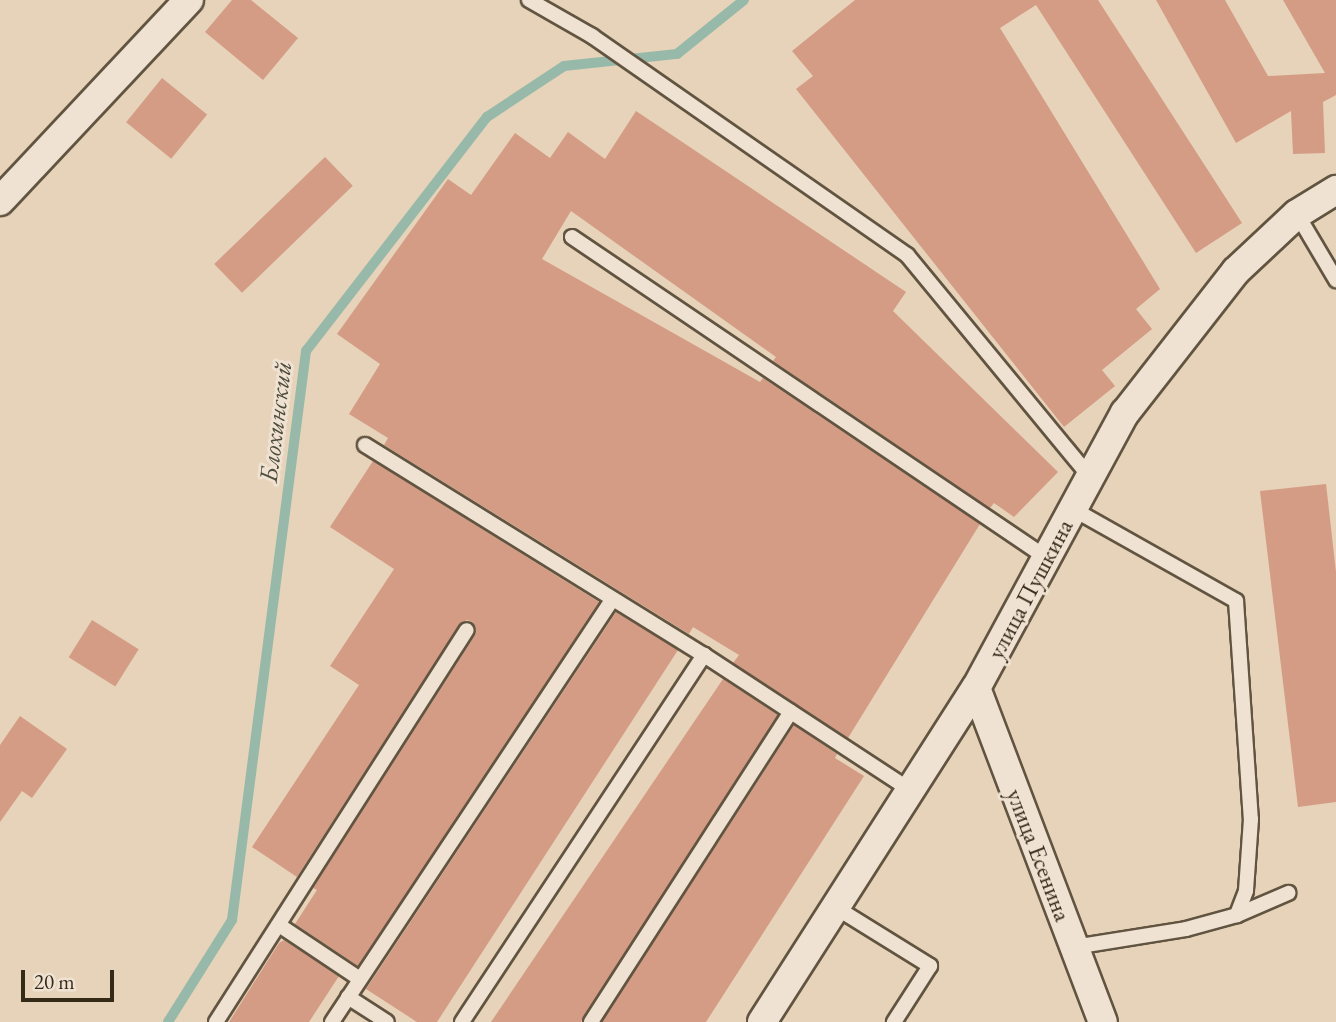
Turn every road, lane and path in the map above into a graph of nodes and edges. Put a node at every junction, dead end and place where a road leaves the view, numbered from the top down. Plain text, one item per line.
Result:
1 (529, 0) edge
2 (183, 8) edge
3 (1336, 190) edge
4 (0, 201) edge
5 (1297, 214) junction
6 (572, 237) dead end
7 (1336, 280) edge
8 (365, 445) dead end
9 (1090, 477) junction
10 (1073, 509) junction
11 (1047, 558) junction
12 (612, 600) junction
13 (467, 630) dead end
14 (704, 655) junction
15 (976, 688) junction
16 (791, 712) junction
17 (911, 790) junction
18 (1288, 893) dead end
19 (835, 907) junction
20 (1237, 915) junction
21 (279, 925) junction
22 (1074, 947) junction
23 (360, 979) junction
24 (348, 996) junction
25 (216, 1022) edge
26 (332, 1022) edge
27 (387, 1022) edge
28 (462, 1022) edge
29 (591, 1022) edge
30 (762, 1022) edge
31 (894, 1022) edge
32 (1103, 1022) edge

1 - 9 lane
2 - 4 street
3 - 5 street, улица Пушкина
5 - 7 lane
5 - 9 street, улица Пушкина
6 - 11 lane
8 - 12 lane
9 - 10 street, улица Пушкина
10 - 11 street, улица Пушкина
10 - 20 lane
11 - 15 street, улица Пушкина
12 - 14 lane
12 - 23 lane
13 - 21 lane
14 - 16 lane
14 - 28 lane
15 - 17 street, улица Пушкина
15 - 22 street, улица Есенина
16 - 17 lane
16 - 29 lane
17 - 19 street, улица Пушкина
18 - 20 lane
19 - 30 street, улица Пушкина
19 - 31 lane
20 - 22 lane
21 - 23 lane
21 - 25 lane
22 - 32 street, улица Есенина
23 - 24 lane
24 - 26 lane
24 - 27 lane

